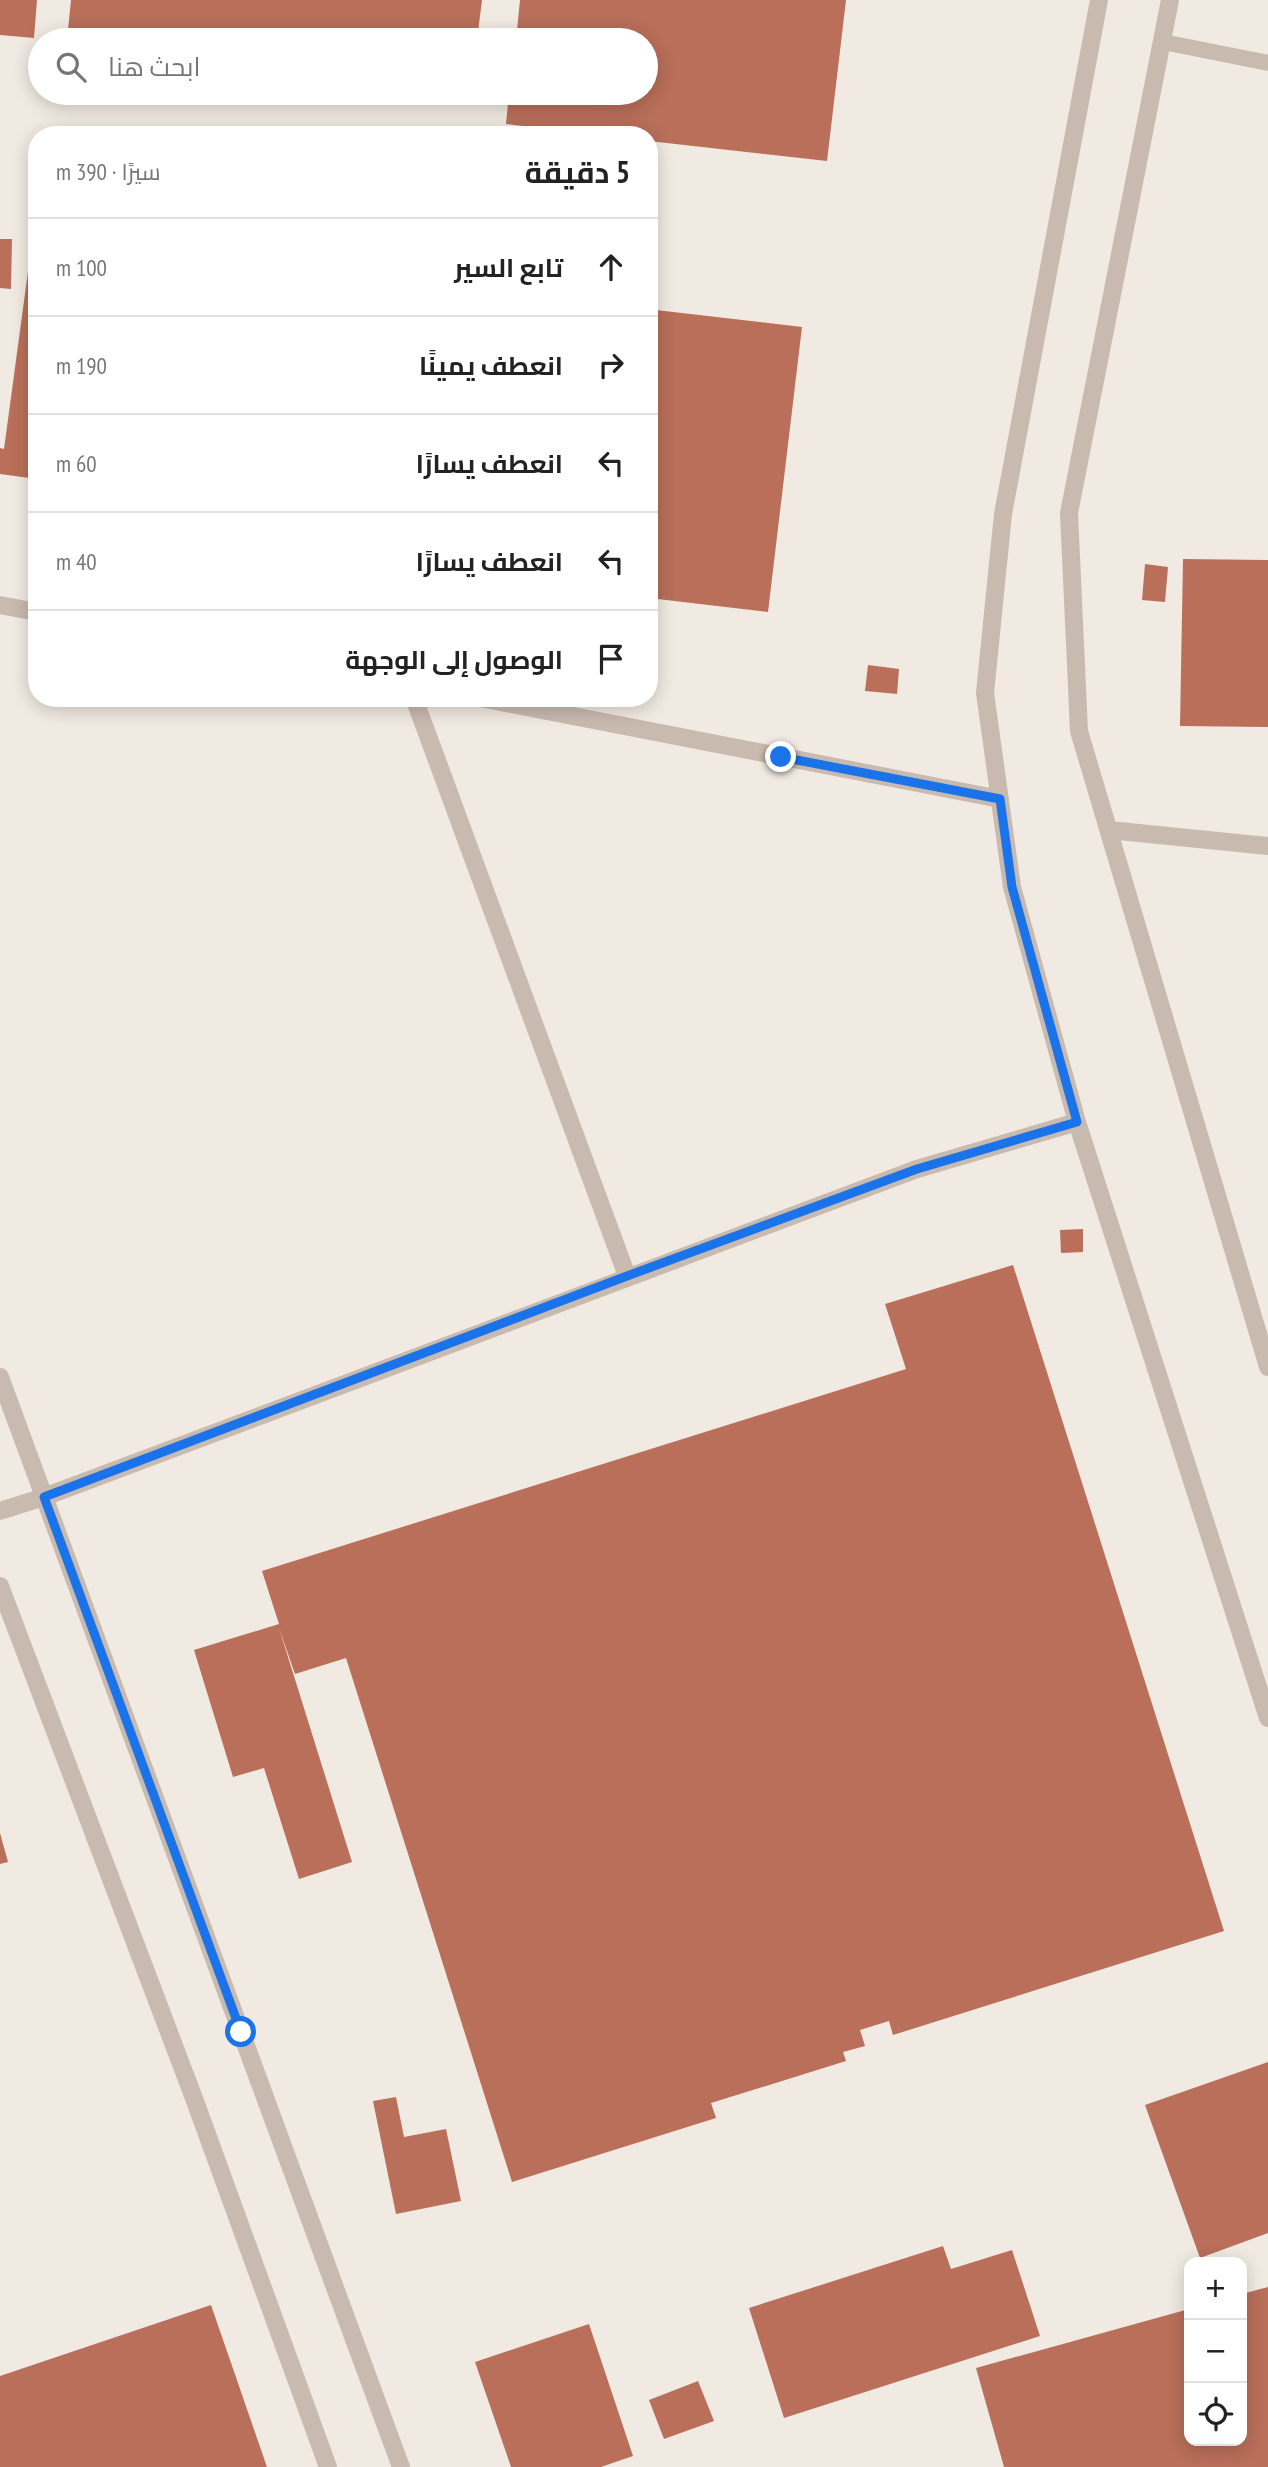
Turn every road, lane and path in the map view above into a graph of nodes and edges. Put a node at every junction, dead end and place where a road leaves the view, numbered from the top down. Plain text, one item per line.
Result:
1 (1099, 0) edge
2 (1170, 0) edge
3 (1163, 42) junction
4 (1268, 63) edge
5 (0, 605) edge
6 (28, 610) edge
7 (417, 707) edge
8 (526, 707) edge
9 (1000, 799) junction
10 (1109, 830) junction
11 (1268, 846) edge
12 (1077, 1122) junction
13 (627, 1276) junction
14 (1268, 1367) edge
15 (0, 1377) edge
16 (44, 1497) junction
17 (0, 1511) edge
18 (0, 1586) edge
19 (1268, 1718) edge
20 (328, 2467) edge
21 (401, 2467) edge

1 - 9 street
2 - 3 street
3 - 4 lane
3 - 10 street
5 - 6 street
7 - 13 street
8 - 9 street
9 - 12 street
10 - 11 street
10 - 14 street
12 - 13 street
12 - 19 street
13 - 16 street
15 - 16 street
16 - 17 street
16 - 21 street
18 - 20 street

